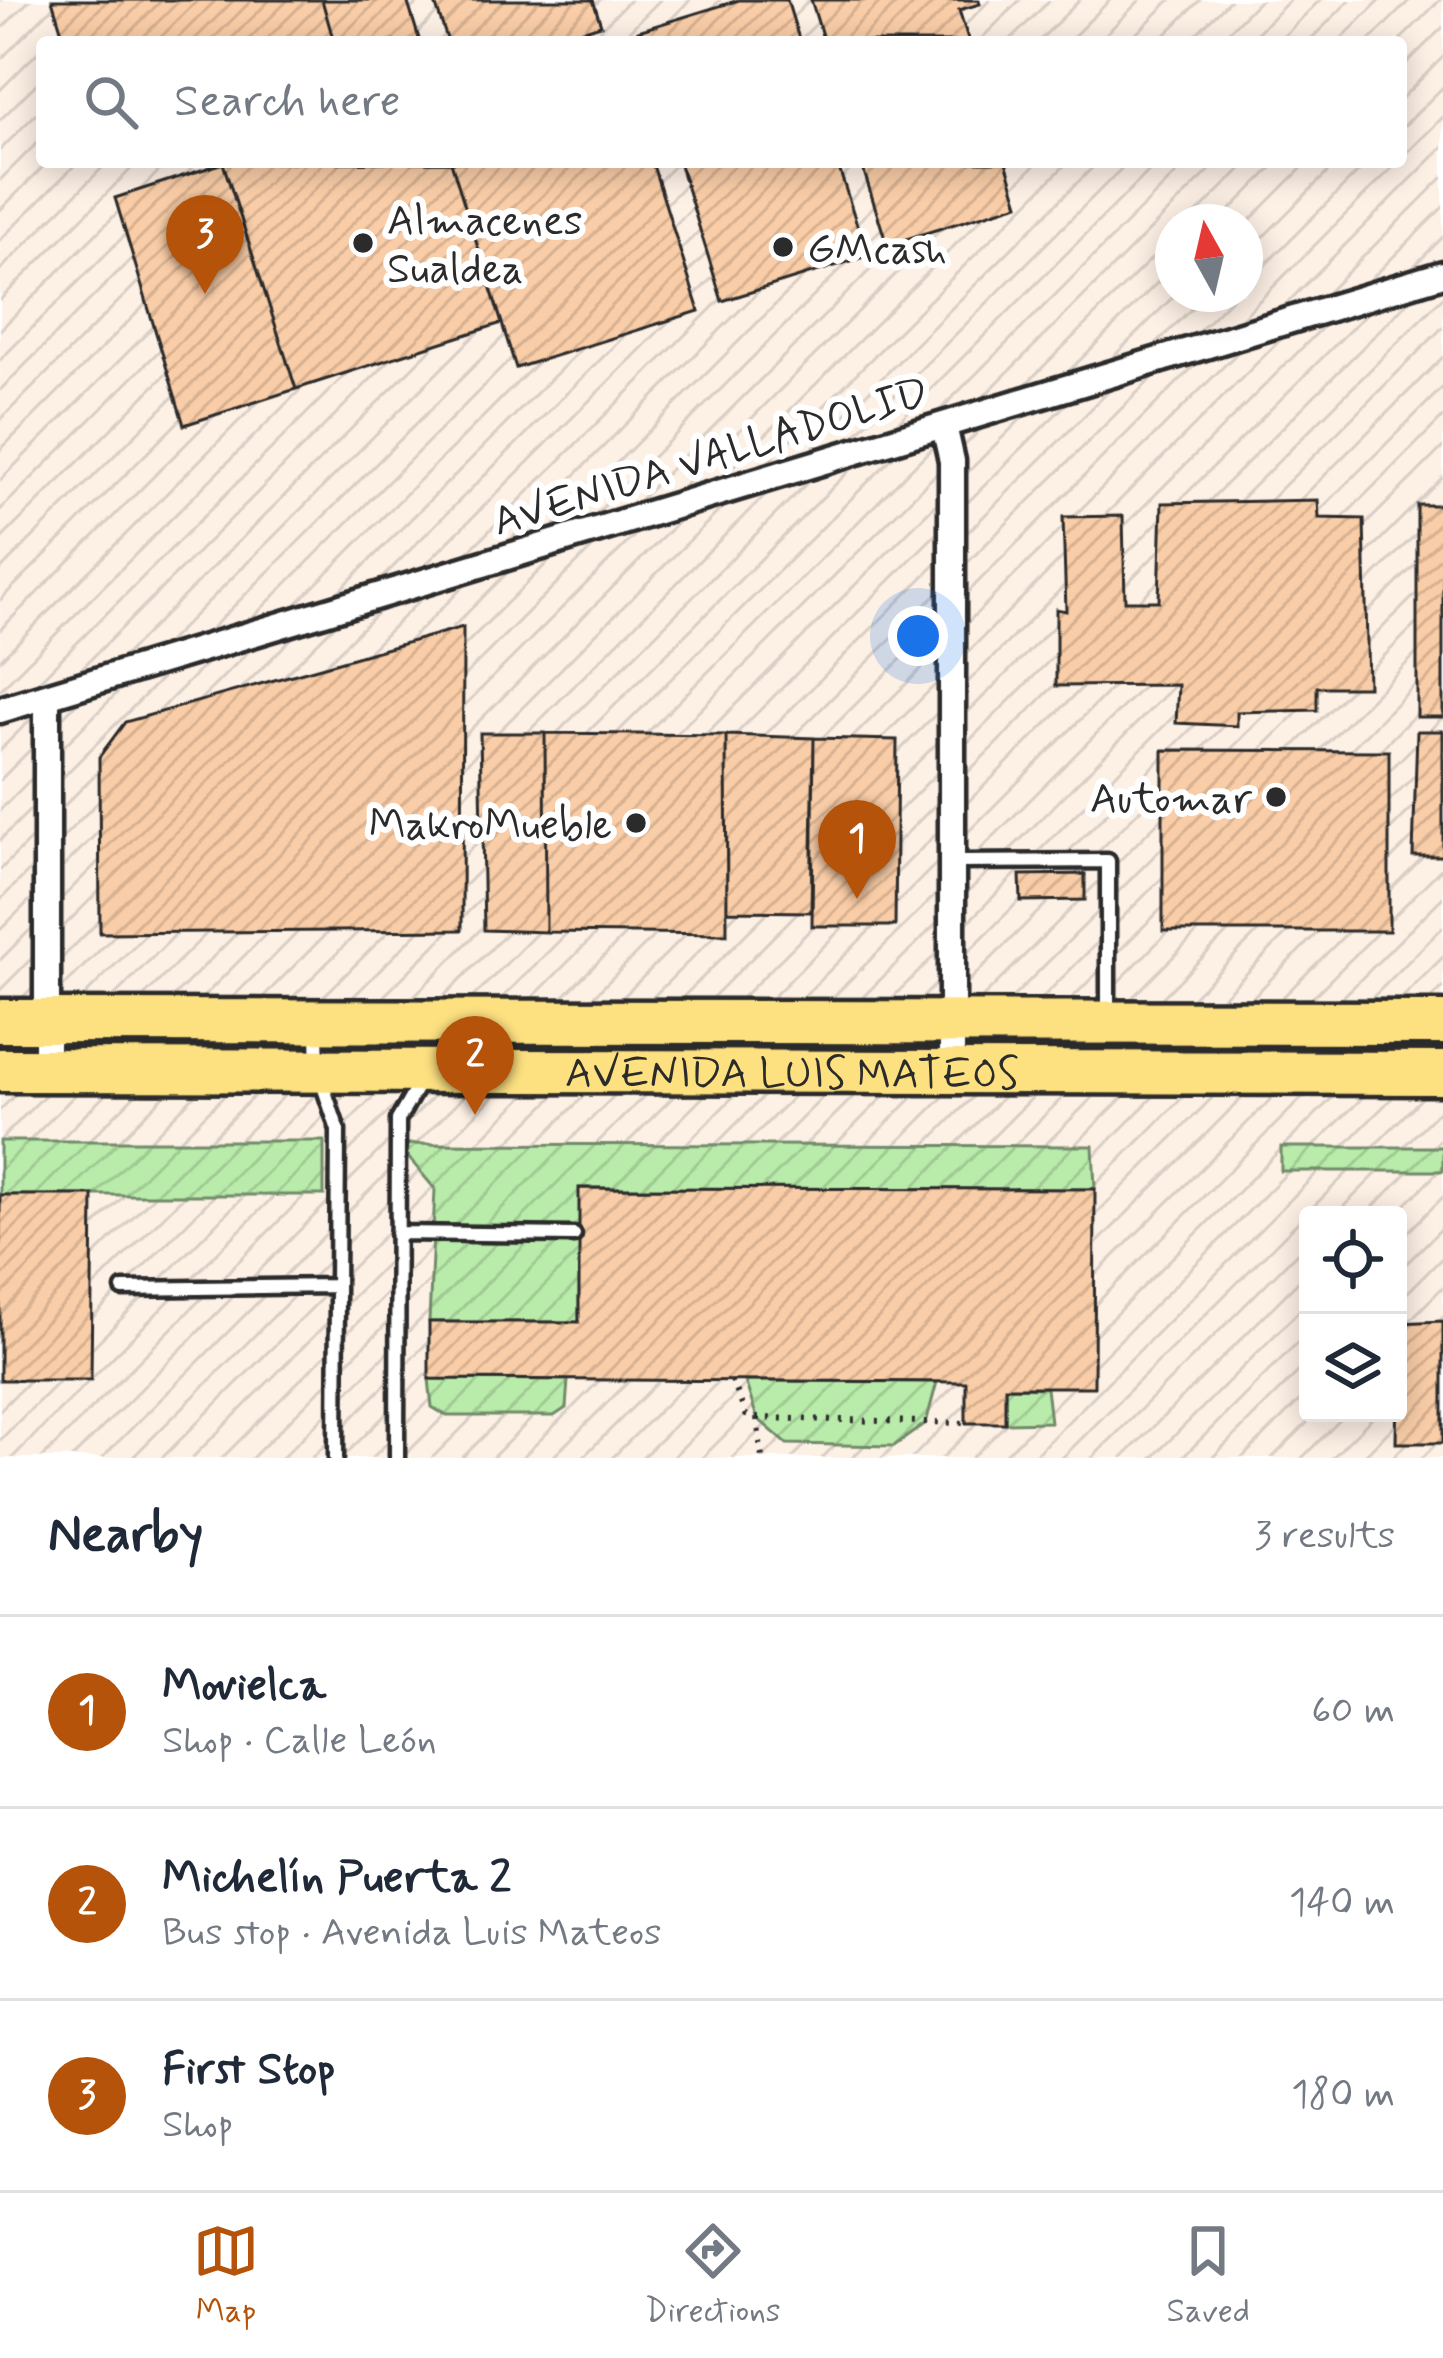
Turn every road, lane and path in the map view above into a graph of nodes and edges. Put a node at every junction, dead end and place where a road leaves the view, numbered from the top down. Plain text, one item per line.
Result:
1 (1443, 274) edge
2 (944, 426) junction
3 (47, 696) junction
4 (0, 710) edge
5 (954, 862) junction
6 (317, 1020) junction
7 (0, 1021) edge
8 (47, 1022) junction
9 (952, 1022) junction
10 (1108, 1022) junction
11 (1443, 1023) edge
12 (0, 1070) edge
13 (47, 1070) junction
14 (429, 1070) junction
15 (318, 1071) junction
16 (952, 1072) junction
17 (1443, 1073) edge
18 (398, 1233) junction
19 (574, 1235) dead end
20 (336, 1286) junction
21 (123, 1289) dead end
22 (732, 1381) dead end
23 (757, 1418) junction
24 (966, 1423) dead end
25 (337, 1458) edge
26 (397, 1458) edge
27 (761, 1458) edge

1 - 2 street, AVENIDA VALLADOLID
2 - 3 street, AVENIDA VALLADOLID
2 - 5 street
3 - 4 street, AVENIDA VALLADOLID
3 - 8 street
5 - 9 street
5 - 10 lane
6 - 8 highway, AVENIDA LUIS MATEOS
6 - 9 highway, AVENIDA LUIS MATEOS
6 - 15 lane
7 - 8 highway, AVENIDA LUIS MATEOS
8 - 13 street
9 - 10 highway, AVENIDA LUIS MATEOS
9 - 16 street
10 - 11 highway, AVENIDA LUIS MATEOS
12 - 13 highway, AVENIDA LUIS MATEOS
13 - 15 highway, AVENIDA LUIS MATEOS
14 - 15 highway, AVENIDA LUIS MATEOS
14 - 16 highway, AVENIDA LUIS MATEOS
14 - 18 lane
15 - 20 lane
16 - 17 highway, AVENIDA LUIS MATEOS
18 - 19 lane
18 - 26 lane
20 - 21 lane
20 - 25 lane
22 - 23 path
23 - 24 path
23 - 27 path

